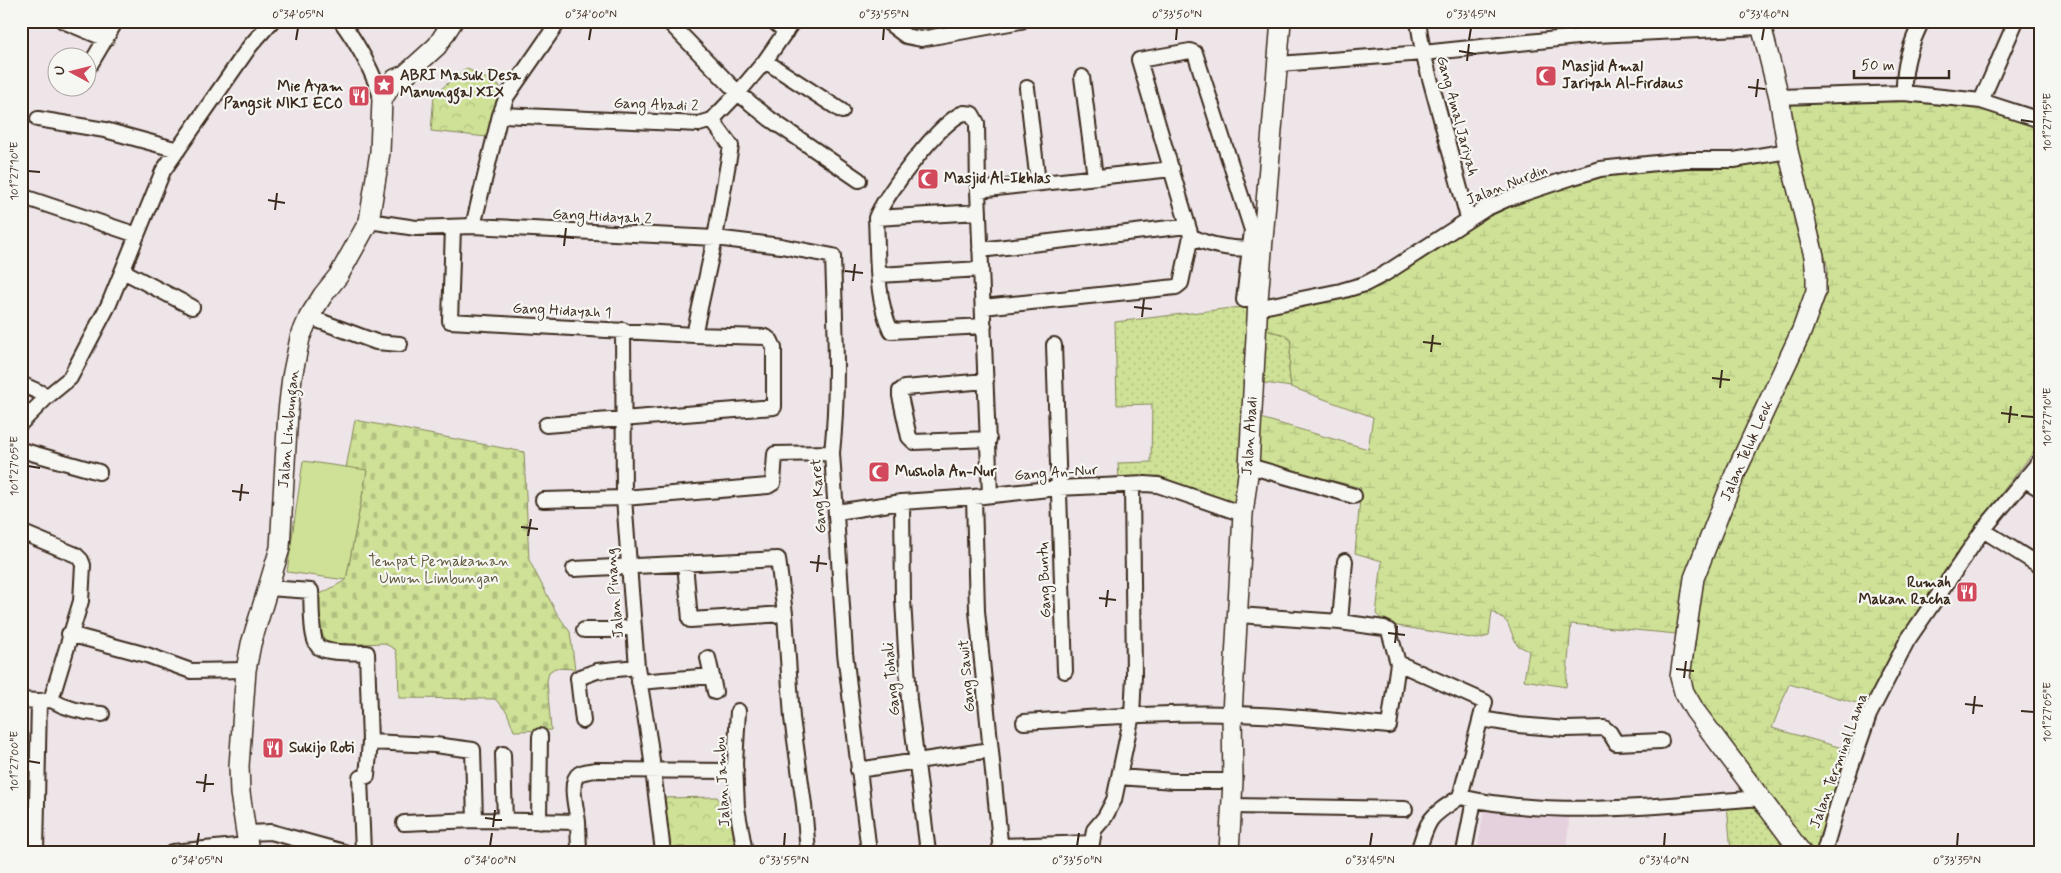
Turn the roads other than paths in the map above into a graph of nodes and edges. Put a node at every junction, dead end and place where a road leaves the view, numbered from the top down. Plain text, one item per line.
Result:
1 (63, 21) edge
2 (116, 21) edge
3 (272, 21) edge
4 (341, 21) edge
5 (452, 21) edge
6 (559, 21) edge
7 (668, 21) edge
8 (773, 21) edge
9 (886, 21) edge
10 (1021, 21) edge
11 (1281, 21) edge
12 (1418, 21) edge
13 (1922, 21) edge
14 (2016, 21) edge
15 (1760, 24) edge
16 (790, 27) edge
17 (106, 39) junction
18 (98, 52) edge
19 (1423, 53) junction
20 (765, 61) junction
21 (1279, 64) junction
22 (1082, 77) dead end
23 (376, 79) junction
24 (395, 79) junction
25 (1027, 88) dead end
26 (738, 93) junction
27 (1904, 93) junction
28 (1778, 97) junction
29 (382, 100) junction
30 (1981, 101) junction
31 (842, 111) dead end
32 (500, 115) junction
33 (38, 119) dead end
34 (712, 120) junction
35 (2040, 120) edge
36 (178, 150) junction
37 (1788, 151) junction
38 (1172, 169) junction
39 (1095, 177) junction
40 (859, 180) dead end
41 (1038, 183) junction
42 (978, 190) junction
43 (21, 196) edge
44 (979, 212) junction
45 (876, 218) junction
46 (1468, 218) junction
47 (369, 221) junction
48 (473, 226) junction
49 (452, 227) junction
50 (1189, 231) junction
51 (137, 235) junction
52 (715, 238) junction
53 (1257, 247) junction
54 (980, 250) junction
55 (833, 256) joint
56 (981, 269) junction
57 (123, 271) junction
58 (879, 275) junction
59 (1253, 303) junction
60 (192, 307) dead end
61 (983, 307) junction
62 (309, 317) junction
63 (984, 326) junction
64 (623, 330) junction
65 (694, 335) junction
66 (400, 344) dead end
67 (1054, 345) dead end
68 (986, 381) junction
69 (21, 384) edge
70 (48, 396) junction
71 (623, 419) junction
72 (21, 423) edge
73 (546, 425) dead end
74 (989, 439) junction
75 (21, 450) edge
76 (832, 452) junction
77 (2040, 461) edge
78 (1249, 466) junction
79 (99, 472) dead end
80 (2025, 480) junction
81 (1132, 485) junction
82 (1058, 488) junction
83 (2040, 489) edge
84 (990, 495) junction
85 (1354, 496) dead end
86 (974, 497) junction
87 (624, 498) junction
88 (543, 500) dead end
89 (902, 502) junction
90 (837, 512) junction
91 (1243, 514) junction
92 (1983, 530) junction
93 (21, 532) edge
94 (1345, 561) dead end
95 (685, 563) junction
96 (629, 566) junction
97 (2040, 566) edge
98 (574, 569) dead end
99 (268, 588) junction
100 (785, 614) junction
101 (1238, 615) junction
102 (1340, 622) junction
103 (634, 627) junction
104 (584, 630) dead end
105 (69, 634) junction
106 (708, 658) dead end
107 (1398, 663) junction
108 (637, 667) junction
109 (246, 670) junction
110 (1065, 671) dead end
111 (712, 676) junction
112 (639, 682) junction
113 (715, 692) dead end
114 (21, 700) edge
115 (45, 701) junction
116 (738, 711) dead end
117 (102, 714) dead end
118 (1232, 714) junction
119 (1132, 716) junction
120 (1481, 719) junction
121 (583, 721) dead end
122 (1024, 722) dead end
123 (540, 736) dead end
124 (1661, 741) dead end
125 (370, 742) junction
126 (990, 750) junction
127 (503, 754) dead end
128 (918, 762) junction
129 (858, 770) junction
130 (654, 771) junction
131 (736, 771) junction
132 (1119, 777) junction
133 (1233, 781) junction
134 (1460, 797) junction
135 (1762, 798) junction
136 (1474, 800) junction
137 (1232, 806) junction
138 (1405, 809) dead end
139 (475, 820) junction
140 (505, 821) junction
141 (539, 822) junction
142 (578, 822) junction
143 (404, 823) dead end
144 (247, 843) edge
145 (1091, 847) edge
146 (1001, 849) edge
147 (36, 852) edge
148 (173, 852) edge
149 (344, 852) edge
150 (363, 852) edge
151 (579, 852) edge
152 (663, 852) edge
153 (745, 852) edge
154 (808, 852) edge
155 (869, 852) edge
156 (928, 852) edge
157 (1229, 852) edge
158 (1418, 852) edge
159 (1464, 852) edge
160 (1801, 852) edge
161 (1824, 852) edge

1 - 17 street
2 - 17 street
3 - 36 street
4 - 23 street
5 - 24 street, Jalan Limbungan
6 - 32 street
7 - 26 street
8 - 16 street
9 - 10 street
11 - 21 street, Jalan Abadi
12 - 19 street, Gang Amal Jariyah
13 - 27 street
14 - 30 street
15 - 19 street
15 - 28 street, Jalan Teluk Leok
16 - 20 street, Gang Abadi 2
17 - 18 street
19 - 21 street
19 - 46 street, Gang Amal Jariyah
20 - 26 street, Gang Abadi 2
20 - 31 street
21 - 53 street, Jalan Abadi
22 - 39 street
23 - 24 street
23 - 29 street
24 - 29 street, Jalan Limbungan
25 - 41 street
26 - 34 street, Gang Abadi 2
26 - 40 street
27 - 28 street
27 - 30 street
28 - 37 street, Jalan Teluk Leok
29 - 47 street, Jalan Limbungan
30 - 35 street
32 - 34 street, Gang Abadi 2
32 - 48 street
33 - 36 street
34 - 52 street
36 - 51 street
37 - 46 street, Jalan Nurdin
37 - 135 street, Jalan Teluk Leok
38 - 39 street
38 - 50 street
38 - 53 street
39 - 41 street
41 - 42 street
42 - 44 street
42 - 45 street
43 - 51 street
44 - 45 street
44 - 54 street
45 - 58 street
46 - 59 street, Jalan Nurdin
47 - 49 street, Gang Hidayah 2
47 - 62 street, Jalan Limbungan
48 - 49 street, Gang Hidayah 2
48 - 52 street, Gang Hidayah 2
49 - 64 street, Gang Hidayah 1
50 - 53 street
50 - 54 street
50 - 61 street
51 - 57 street
52 - 55 street, Gang Hidayah 2
52 - 65 street
53 - 59 street, Jalan Abadi
54 - 56 street
55 - 76 street, Gang Karet
56 - 58 street
56 - 61 street
57 - 60 street
57 - 70 street
58 - 63 street
59 - 78 street, Jalan Abadi
61 - 63 street
62 - 66 street
62 - 99 street, Jalan Limbungan
63 - 68 street
64 - 65 street, Gang Hidayah 1
64 - 71 street, Jalan Pinang
65 - 71 street, Gang Hidayah 1
67 - 82 street, Gang Buntu
68 - 74 street
68 - 74 street
69 - 70 street
70 - 72 street
71 - 73 street
71 - 87 street, Jalan Pinang
74 - 84 street
75 - 79 street
76 - 87 street
76 - 90 street, Gang Karet
77 - 80 street, Jalan Terminal Lama
78 - 85 street
78 - 91 street, Jalan Abadi
80 - 83 street
80 - 92 street, Jalan Terminal Lama
81 - 82 street, Gang An-Nur
81 - 91 street, Gang An-Nur
81 - 119 street
82 - 84 street, Gang An-Nur
82 - 110 street, Gang Buntu
84 - 86 street, Gang An-Nur
86 - 89 street, Gang An-Nur
86 - 126 street, Gang Sawit
87 - 88 street
87 - 96 street, Jalan Pinang
89 - 90 street, Gang An-Nur
89 - 128 street, Gang Tohali
90 - 129 street, Gang Karet
91 - 101 street, Jalan Abadi
92 - 97 street
92 - 161 street, Jalan Terminal Lama
93 - 105 street
94 - 102 street
95 - 96 street
95 - 100 street
95 - 100 street
96 - 98 street
96 - 103 street, Jalan Pinang
99 - 109 street, Jalan Limbungan
99 - 125 street
100 - 154 street
101 - 102 street
101 - 118 street, Jalan Abadi
102 - 107 street
103 - 104 street
103 - 108 street, Jalan Pinang
105 - 109 street
105 - 115 street
106 - 111 street
107 - 118 street
107 - 120 street
108 - 112 street, Jalan Pinang
108 - 121 street
109 - 144 street, Jalan Limbungan
111 - 112 street
111 - 113 street
112 - 130 street, Jalan Pinang
114 - 115 street
115 - 117 street
115 - 147 street
116 - 131 street, Jalan Jambu
118 - 119 street
118 - 133 street, Jalan Abadi
119 - 122 street
119 - 132 street
120 - 124 street
120 - 134 street
123 - 141 street
125 - 139 street
125 - 150 street
126 - 128 street
126 - 146 street, Gang Sawit
127 - 140 street
128 - 129 street
128 - 156 street, Gang Tohali
129 - 155 street, Gang Karet
130 - 131 street
130 - 142 street
130 - 152 street, Jalan Pinang
131 - 153 street, Jalan Jambu
132 - 133 street
132 - 145 street
133 - 137 street, Jalan Abadi
134 - 136 street
134 - 158 street
135 - 136 street
135 - 160 street, Jalan Teluk Leok
136 - 159 street
137 - 138 street
137 - 157 street, Jalan Abadi
139 - 140 street
139 - 143 street
140 - 141 street
141 - 142 street
142 - 151 street
144 - 148 street
144 - 149 street
145 - 146 street

